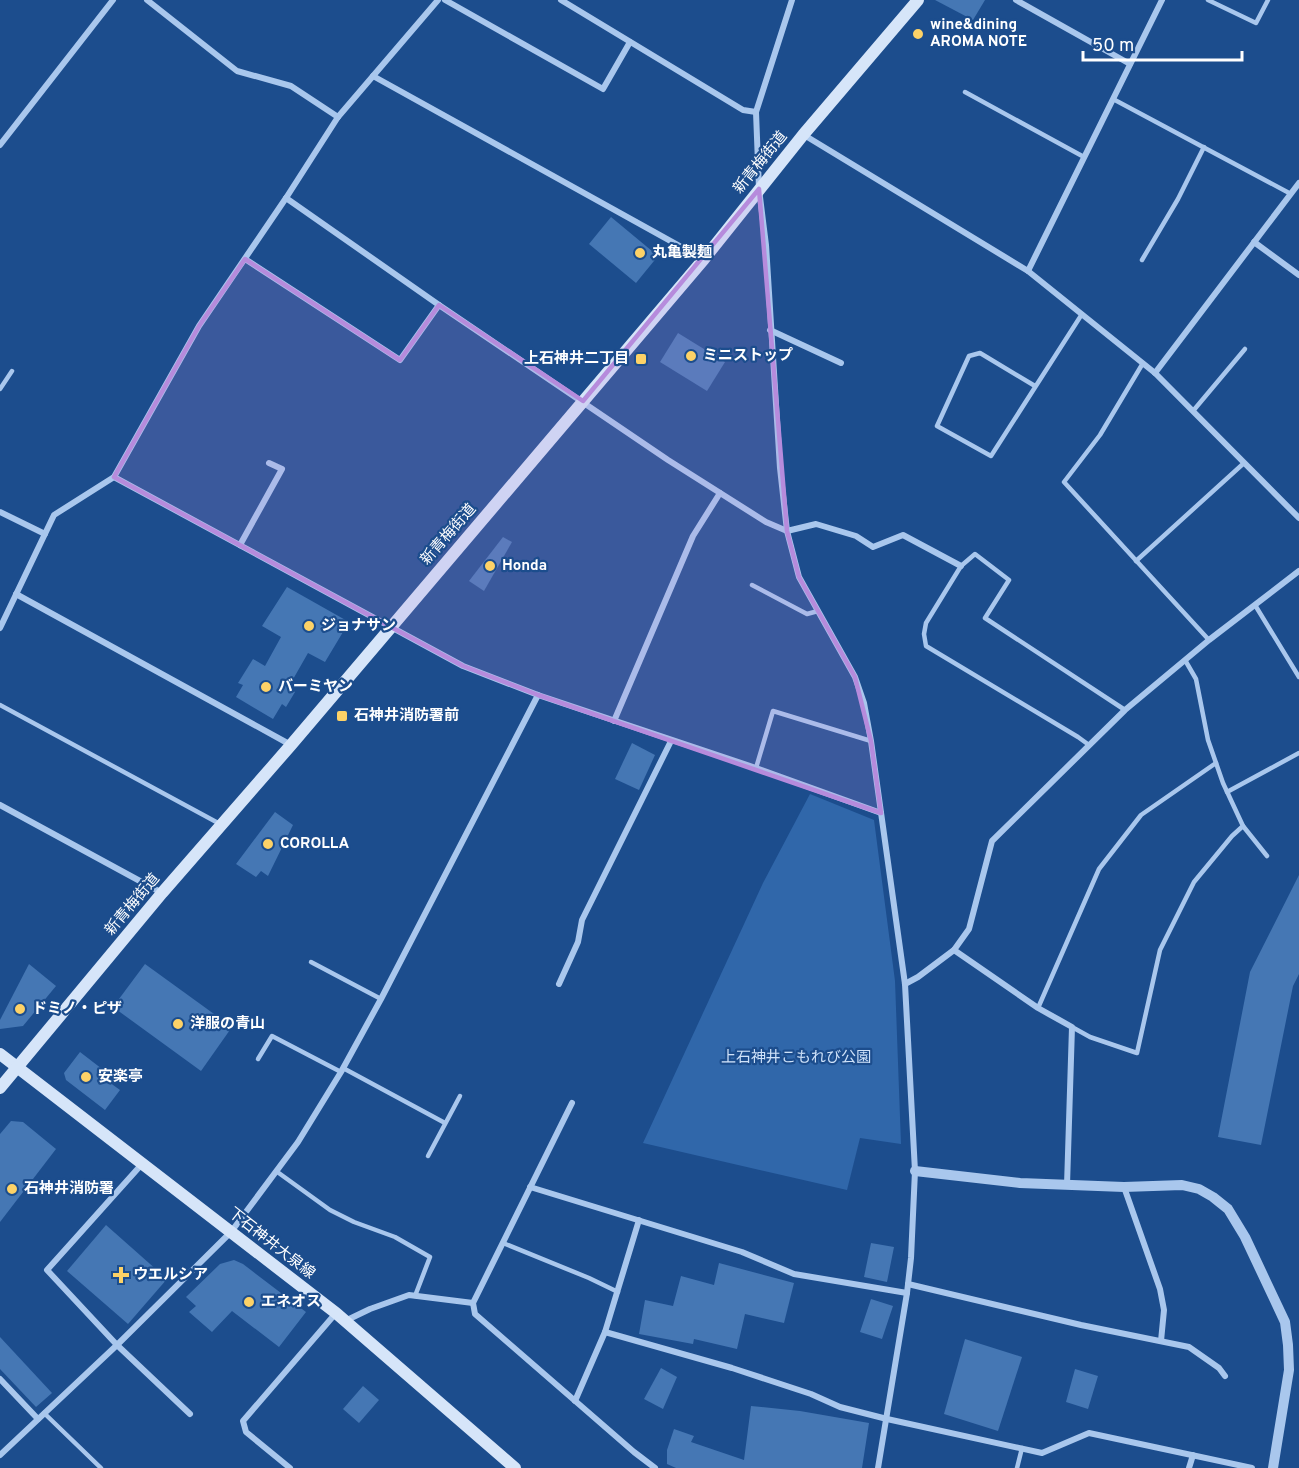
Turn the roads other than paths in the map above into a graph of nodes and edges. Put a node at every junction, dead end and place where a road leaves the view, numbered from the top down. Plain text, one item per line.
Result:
1 (113, 0) edge
2 (147, 0) edge
3 (438, 0) edge
4 (445, 0) edge
5 (561, 0) edge
6 (792, 0) edge
7 (918, 0) edge
8 (1016, 0) edge
9 (1162, 0) edge
10 (1208, 0) edge
11 (1268, 0) edge
12 (630, 42) junction
13 (1130, 64) junction
14 (374, 76) junction
15 (965, 92) dead end
16 (1113, 99) junction
17 (756, 112) junction
18 (338, 117) junction
19 (803, 135) junction
20 (0, 145) edge
21 (1204, 147) junction
22 (1084, 157) junction
23 (1299, 183) edge
24 (759, 189) junction
25 (1291, 194) junction
26 (286, 198) junction
27 (1254, 242) junction
28 (245, 259) junction
29 (704, 259) junction
30 (1142, 261) dead end
31 (1028, 271) junction
32 (1299, 274) edge
33 (439, 305) junction
34 (1082, 314) junction
35 (770, 330) junction
36 (1245, 349) dead end
37 (841, 363) dead end
38 (1143, 363) junction
39 (12, 370) dead end
40 (1155, 373) junction
41 (1035, 386) junction
42 (0, 389) edge
43 (583, 401) junction
44 (1193, 411) junction
45 (269, 463) dead end
46 (1244, 463) junction
47 (114, 477) junction
48 (720, 493) junction
49 (0, 512) edge
50 (1299, 518) edge
51 (787, 531) junction
52 (45, 534) junction
53 (240, 545) junction
54 (1136, 561) junction
55 (961, 566) junction
56 (1299, 571) edge
57 (753, 585) dead end
58 (16, 594) junction
59 (1255, 605) junction
60 (818, 611) junction
61 (0, 628) edge
62 (389, 628) junction
63 (1209, 640) junction
64 (1185, 660) junction
65 (1299, 678) edge
66 (538, 695) junction
67 (0, 705) edge
68 (1125, 710) junction
69 (614, 721) junction
70 (671, 741) junction
71 (871, 741) junction
72 (291, 745) junction
73 (1089, 746) junction
74 (1299, 753) edge
75 (1216, 763) junction
76 (756, 768) junction
77 (1227, 792) junction
78 (0, 805) edge
79 (881, 813) junction
80 (220, 824) junction
81 (1243, 826) junction
82 (1267, 856) dead end
83 (162, 893) junction
84 (954, 950) junction
85 (311, 962) dead end
86 (559, 984) dead end
87 (905, 984) junction
88 (381, 999) junction
89 (1038, 1008) junction
90 (1072, 1027) junction
91 (0, 1054) edge
92 (258, 1059) dead end
93 (17, 1067) junction
94 (342, 1070) junction
95 (0, 1088) edge
96 (460, 1096) dead end
97 (572, 1103) dead end
98 (445, 1123) junction
99 (428, 1156) dead end
100 (143, 1164) junction
101 (915, 1171) junction
102 (276, 1172) junction
103 (1067, 1185) junction
104 (530, 1187) junction
105 (1124, 1187) junction
106 (639, 1220) junction
107 (231, 1232) junction
108 (503, 1243) junction
109 (908, 1284) junction
110 (618, 1292) junction
111 (907, 1293) junction
112 (415, 1296) junction
113 (473, 1303) junction
114 (341, 1317) junction
115 (605, 1332) junction
116 (1161, 1341) junction
117 (117, 1345) junction
118 (1225, 1376) dead end
119 (0, 1379) edge
120 (575, 1401) junction
121 (44, 1413) junction
122 (190, 1414) dead end
123 (38, 1419) junction
124 (887, 1419) junction
125 (1022, 1448) junction
126 (0, 1455) edge
127 (1193, 1455) junction
128 (1240, 1467) edge
129 (101, 1468) edge
130 (290, 1468) edge
131 (515, 1468) edge
132 (655, 1468) edge
133 (878, 1468) edge
134 (1017, 1468) edge
135 (1189, 1468) edge
136 (1252, 1468) edge
137 (1273, 1468) edge

1 - 20 street
2 - 18 street
3 - 14 street
4 - 12 street
5 - 12 street
6 - 17 street
7 - 19 main road, 新青梅街道
8 - 13 street
9 - 13 street
10 - 11 lane
12 - 17 street
13 - 16 street
14 - 18 street
14 - 29 street
15 - 22 lane
16 - 21 lane
16 - 22 street
17 - 24 street
18 - 26 street
19 - 24 main road, 新青梅街道
19 - 31 street
21 - 25 lane
21 - 30 lane
22 - 31 street
23 - 25 street
24 - 29 main road, 新青梅街道
24 - 35 street
25 - 27 street
26 - 28 street
26 - 33 street
27 - 32 street
27 - 40 street
28 - 33 street
28 - 47 street
29 - 43 main road, 新青梅街道
31 - 34 street
33 - 43 street
34 - 38 street
34 - 41 lane
35 - 37 street
35 - 51 street
36 - 44 lane
38 - 40 street
38 - 54 lane
39 - 42 lane
40 - 44 street
41 - 41 lane
43 - 48 street
43 - 62 main road, 新青梅街道
44 - 46 street
45 - 53 street
46 - 50 street
46 - 54 lane
47 - 52 street
47 - 53 street
48 - 51 street
48 - 69 street
49 - 52 street
51 - 55 street
51 - 60 street
52 - 58 street
53 - 62 street
54 - 63 lane
55 - 68 lane
55 - 73 lane
56 - 59 street
57 - 60 lane
58 - 61 street
58 - 72 street
59 - 63 street
59 - 65 lane
60 - 71 street
62 - 66 street
62 - 72 main road, 新青梅街道
63 - 64 street
64 - 68 street
64 - 75 lane
66 - 69 street
66 - 88 street
67 - 80 lane
68 - 73 street
69 - 70 street
70 - 76 street
70 - 86 street
71 - 76 lane
71 - 79 street
72 - 80 main road, 新青梅街道
73 - 84 street
74 - 77 lane
75 - 77 lane
75 - 89 lane
76 - 79 street
77 - 81 lane
78 - 83 street
79 - 87 street
80 - 83 main road, 新青梅街道
81 - 82 lane
81 - 90 lane
83 - 93 main road, 新青梅街道
84 - 87 street
84 - 89 street
85 - 88 lane
87 - 101 street
88 - 94 street
89 - 90 street
90 - 103 street
91 - 93 main road, 下石神井大泉線
92 - 94 lane
93 - 95 main road, 新青梅街道
93 - 100 main road, 下石神井大泉線
94 - 98 lane
94 - 102 street
96 - 98 lane
97 - 104 street
98 - 99 lane
100 - 107 main road, 下石神井大泉線
100 - 117 street
101 - 103 street
101 - 109 street
102 - 107 street
102 - 112 lane
103 - 105 street
104 - 106 street
104 - 108 street
105 - 116 street
105 - 137 street
106 - 110 street
106 - 111 street
107 - 114 main road, 下石神井大泉線
107 - 117 street
108 - 110 lane
108 - 113 street
109 - 111 street
109 - 116 street
110 - 115 street
111 - 124 street
112 - 113 street
112 - 114 street
113 - 120 street
114 - 130 street
114 - 131 main road, 下石神井大泉線
115 - 120 street
115 - 124 street
116 - 118 street
117 - 121 street
117 - 122 street
119 - 123 street
120 - 132 street
121 - 123 street
121 - 129 lane
123 - 126 street
124 - 125 street
124 - 133 street
125 - 127 street
125 - 134 lane
127 - 128 street
127 - 135 street
128 - 136 street

